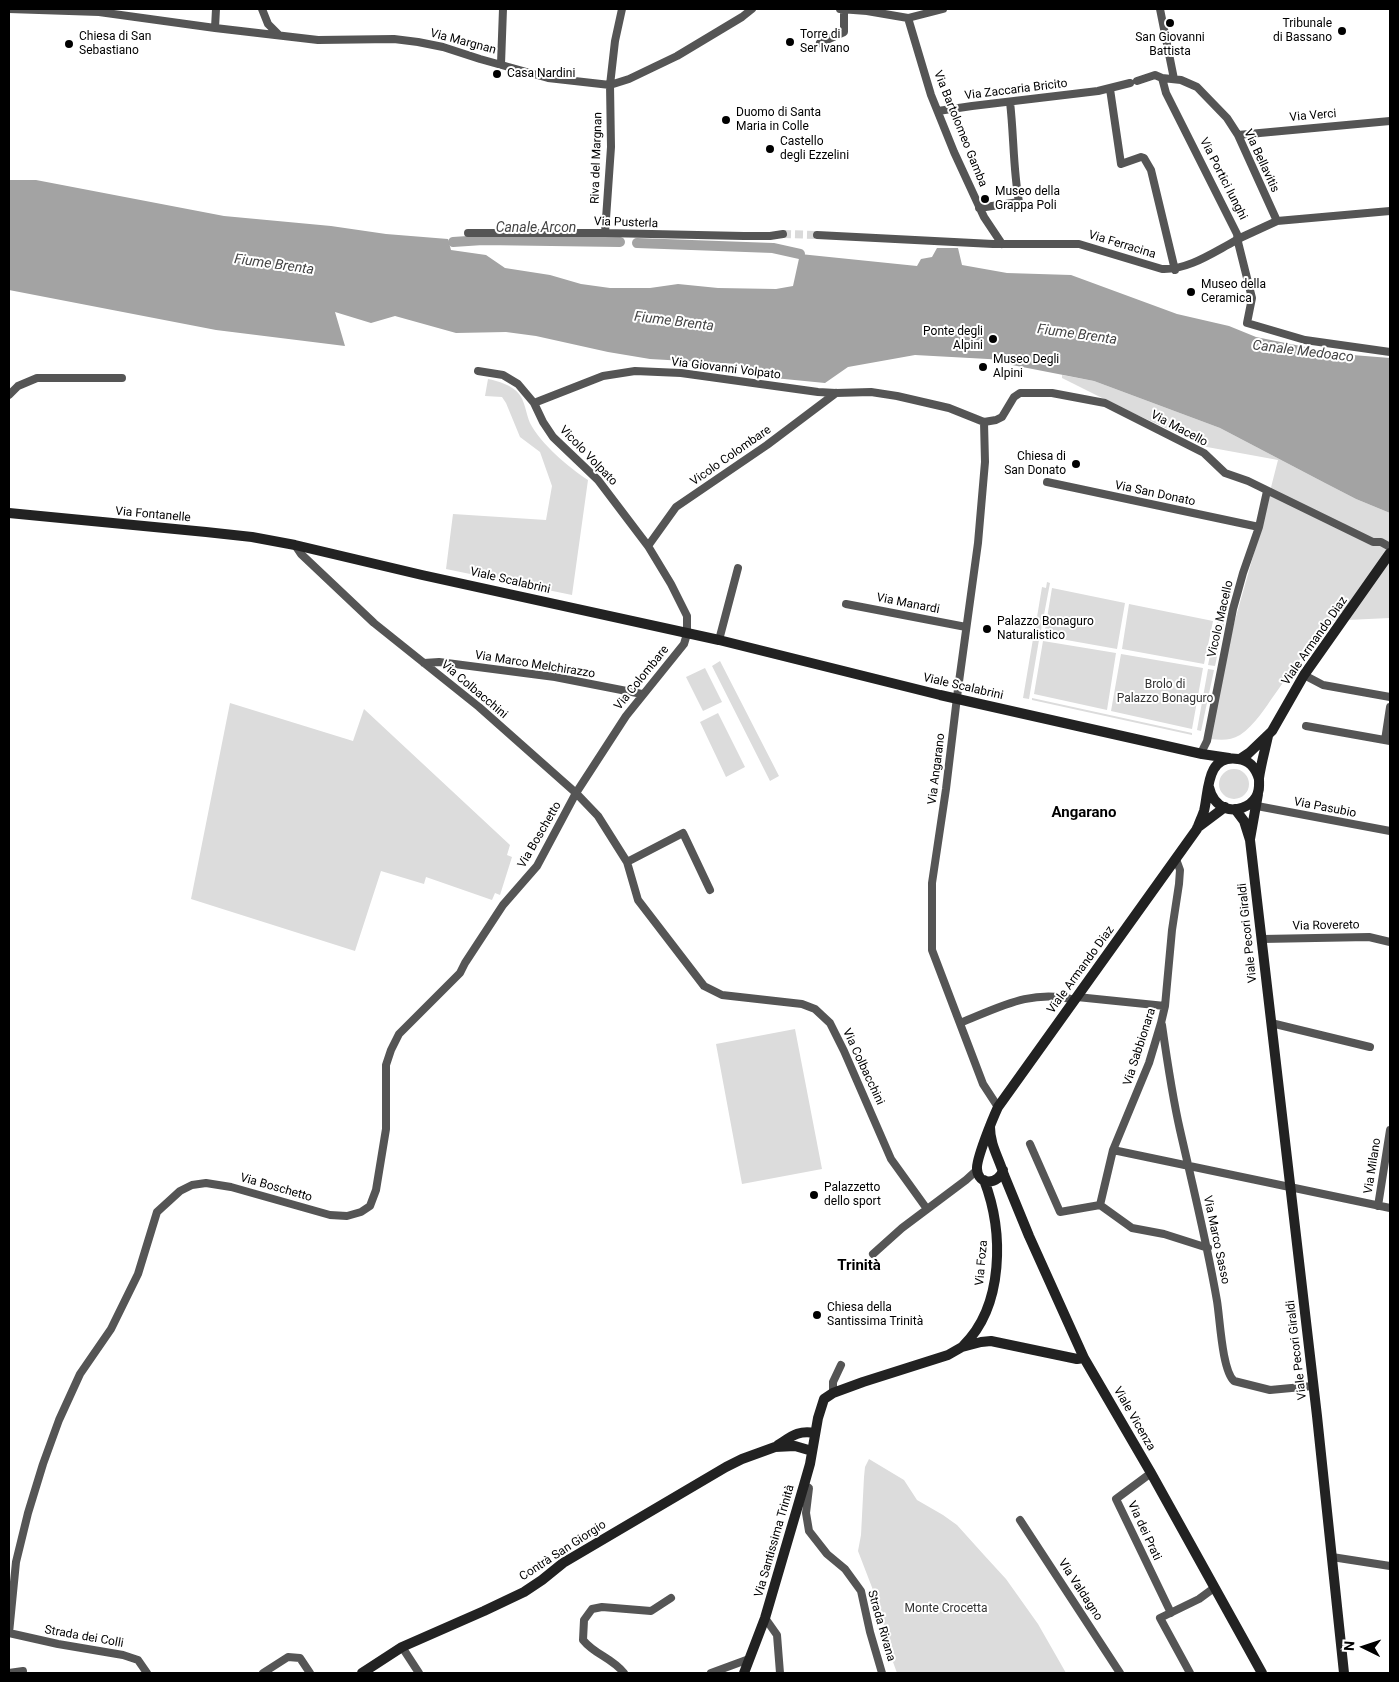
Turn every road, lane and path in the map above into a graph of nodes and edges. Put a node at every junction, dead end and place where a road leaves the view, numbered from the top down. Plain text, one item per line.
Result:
1 (9, 9) edge
2 (18, 9) edge
3 (216, 9) edge
4 (262, 9) edge
5 (503, 9) edge
6 (622, 9) edge
7 (752, 9) edge
8 (840, 9) edge
9 (844, 9) edge
10 (944, 9) edge
11 (1160, 9) edge
12 (908, 18) junction
13 (215, 28) junction
14 (279, 35) junction
15 (820, 43) dead end
16 (502, 64) junction
17 (1162, 78) junction
18 (1174, 79) junction
19 (1133, 82) joint
20 (610, 85) junction
21 (1110, 89) junction
22 (1010, 102) junction
23 (938, 112) junction
24 (1390, 121) edge
25 (1238, 135) junction
26 (979, 208) junction
27 (1390, 211) edge
28 (1277, 221) junction
29 (468, 232) dead end
30 (604, 233) junction
31 (783, 234) tunnel mouth
32 (817, 235) tunnel mouth
33 (1002, 244) junction
34 (1175, 270) junction
35 (1390, 352) edge
36 (478, 371) dead end
37 (122, 378) dead end
38 (836, 393) junction
39 (9, 395) edge
40 (534, 403) junction
41 (984, 422) junction
42 (1047, 482) dead end
43 (1267, 490) junction
44 (9, 513) edge
45 (1259, 527) junction
46 (295, 545) junction
47 (648, 546) junction
48 (1390, 547) edge
49 (1390, 553) edge
50 (738, 568) dead end
51 (846, 604) dead end
52 (966, 627) junction
53 (687, 634) junction
54 (719, 640) junction
55 (424, 663) junction
56 (1304, 676) junction
57 (642, 694) junction
58 (1390, 697) edge
59 (957, 698) junction
60 (1390, 707) edge
61 (1306, 726) dead end
62 (1269, 732) junction
63 (1388, 740) edge
64 (1202, 754) junction
65 (1229, 758) junction
66 (1240, 759) junction
67 (1214, 769) junction
68 (1209, 783) junction
69 (1259, 784) junction
70 (576, 793) junction
71 (1257, 806) junction
72 (1230, 808) junction
73 (1197, 829) junction
74 (1390, 831) edge
75 (1250, 840) junction
76 (1176, 859) junction
77 (627, 862) junction
78 (710, 890) dead end
79 (1262, 939) junction
80 (1390, 942) edge
81 (1076, 998) junction
82 (1165, 1006) junction
83 (960, 1023) junction
84 (1161, 1023) junction
85 (1271, 1023) junction
86 (1370, 1047) dead end
87 (998, 1107) junction
88 (990, 1127) junction
89 (1390, 1130) edge
90 (1030, 1144) dead end
91 (1114, 1150) junction
92 (997, 1159) junction
93 (1188, 1166) junction
94 (1003, 1170) junction
95 (980, 1173) junction
96 (1291, 1188) junction
97 (1100, 1205) junction
98 (1378, 1206) junction
99 (1390, 1208) edge
100 (927, 1209) junction
101 (1208, 1248) junction
102 (874, 1254) dead end
103 (984, 1318) junction
104 (991, 1341) junction
105 (962, 1347) junction
106 (1084, 1358) junction
107 (841, 1365) dead end
108 (1313, 1386) junction
109 (833, 1393) junction
110 (815, 1433) junction
111 (776, 1446) junction
112 (812, 1451) junction
113 (1151, 1473) junction
114 (804, 1486) junction
115 (1020, 1520) dead end
116 (1332, 1557) junction
117 (1390, 1566) edge
118 (1214, 1588) junction
119 (671, 1598) dead end
120 (1171, 1613) junction
121 (766, 1618) junction
122 (9, 1633) edge
123 (402, 1647) junction
124 (749, 1659) junction
125 (23, 1671) dead end
126 (9, 1673) edge
127 (147, 1673) edge
128 (263, 1673) edge
129 (310, 1673) edge
130 (362, 1673) edge
131 (419, 1673) edge
132 (624, 1673) edge
133 (711, 1673) edge
134 (744, 1673) edge
135 (780, 1673) edge
136 (882, 1673) edge
137 (1120, 1673) edge
138 (1190, 1673) edge
139 (1262, 1673) edge
140 (1344, 1673) edge

1 - 2 street, Via Margnan
2 - 13 street, Via Margnan
3 - 13 street
4 - 14 street
5 - 16 street
6 - 20 street, Riva del Margnan
7 - 20 street
8 - 9 street
9 - 12 street
9 - 15 street
10 - 12 street
11 - 18 street
12 - 23 street, Via Bartolomeo Gamba
13 - 14 street, Via Margnan
14 - 16 street, Via Margnan
16 - 20 street, Via Margnan
17 - 18 street, Via Bellavitis
17 - 19 street, Via Bellavitis
17 - 35 street, Via Portici lunghi
18 - 25 street, Via Bellavitis
19 - 21 street, Via Zaccaria Bricito
20 - 30 street, Riva del Margnan
21 - 22 street, Via Zaccaria Bricito
21 - 34 street
22 - 23 street, Via Zaccaria Bricito
22 - 26 street
23 - 26 street, Via Bartolomeo Gamba
24 - 25 street, Via Verci
25 - 28 street, Via Bellavitis
26 - 33 street, Via Bartolomeo Gamba
27 - 28 street
28 - 34 street
29 - 30 street, Via Pusterla
30 - 31 street, Via Pusterla
32 - 33 street
33 - 34 street, Via Ferracina
36 - 40 street
37 - 39 street
38 - 40 street, Via Giovanni Volpato
38 - 41 street, Via Giovanni Volpato
38 - 47 street, Vicolo Colombare
40 - 47 street, Vicolo Volpato
41 - 43 street, Via Macello
41 - 52 street, Via Angarano
42 - 45 street, Via San Donato
43 - 45 street, Vicolo Macello
43 - 48 street, Via Macello
44 - 46 street, Via Fontanelle
45 - 64 street, Vicolo Macello
46 - 53 street, Viale Scalabrini
46 - 55 street, Via Colbacchini
47 - 53 street
49 - 56 street, Viale Armando Diaz
50 - 54 street
51 - 52 street, Via Manardi
52 - 59 street, Via Angarano
53 - 54 street, Viale Scalabrini
53 - 57 street, Via Colombare
54 - 59 street, Viale Scalabrini
55 - 57 street, Via Marco Melchirazzo
55 - 70 street, Via Colbacchini
56 - 58 street
56 - 62 street, Viale Armando Diaz
57 - 70 street, Via Colombare
59 - 64 street, Viale Scalabrini
59 - 83 street, Via Angarano
60 - 63 street
61 - 63 street
62 - 66 street, Viale Armando Diaz
62 - 69 street, Viale Armando Diaz
64 - 65 street, Viale Scalabrini
64 - 67 street
65 - 66 street
65 - 67 street
66 - 69 street
67 - 68 street, Viale Armando Diaz
68 - 72 street
68 - 73 street, Viale Armando Diaz
69 - 71 street, Viale Pecori Giraldi
69 - 72 street, Viale Armando Diaz
70 - 77 street, Via Colbacchini
70 - 122 street, Via Boschetto
71 - 74 street, Via Pasubio
71 - 75 street, Viale Pecori Giraldi
72 - 73 street, Viale Armando Diaz
72 - 75 street, Viale Pecori Giraldi
73 - 76 street, Viale Armando Diaz
75 - 79 street, Viale Pecori Giraldi
76 - 81 street, Viale Armando Diaz
76 - 82 street
77 - 78 street
77 - 100 street, Via Colbacchini
79 - 80 street, Via Rovereto
79 - 85 street, Viale Pecori Giraldi
81 - 82 street, Via Sabbionara
81 - 83 street, Via Sabbionara
81 - 87 street, Viale Armando Diaz
82 - 84 street, Via Sabbionara
83 - 87 street, Via Angarano
84 - 91 street, Via Sabbionara
84 - 93 street, Via Marco Sasso
85 - 86 street
85 - 96 street, Viale Pecori Giraldi
87 - 88 street, Viale Armando Diaz
88 - 92 street
88 - 95 street, Viale Armando Diaz
89 - 98 street, Via Milano
90 - 97 street
91 - 93 street
91 - 97 street, Via Sabbionara
92 - 94 street, Viale Vicenza
92 - 95 street
93 - 96 street
93 - 101 street, Via Marco Sasso
94 - 95 street
94 - 106 street, Viale Vicenza
95 - 100 street
95 - 103 street, Via Foza
96 - 98 street
96 - 108 street, Viale Pecori Giraldi
97 - 101 street
98 - 99 street
100 - 102 street
101 - 108 street, Via Marco Sasso
103 - 104 street, Via Foza
103 - 105 street, Via Foza
104 - 105 street
104 - 106 street
105 - 109 street
106 - 113 street, Viale Vicenza
107 - 109 street, Via Santissima Trinità
108 - 116 street, Viale Pecori Giraldi
109 - 110 street, Via Santissima Trinità
110 - 111 street, Contrà San Giorgio
110 - 112 street, Via Santissima Trinità
111 - 112 street, Contrà San Giorgio
111 - 123 street, Contrà San Giorgio
112 - 114 street, Via Santissima Trinità
113 - 118 street, Viale Vicenza
113 - 120 street, Via dei Prati
114 - 121 street, Via Santissima Trinità
114 - 136 street, Strada Rivana
115 - 137 street, Via Valdagno
116 - 117 street
116 - 140 street, Viale Pecori Giraldi
118 - 120 street
118 - 139 street, Viale Vicenza
119 - 132 street
120 - 138 street
121 - 124 street, Via Santissima Trinità
121 - 135 street
122 - 127 street, Strada dei Colli
123 - 130 street, Contrà San Giorgio
123 - 131 street
124 - 133 street
124 - 134 street, Via Santissima Trinità
125 - 126 street
128 - 129 street

